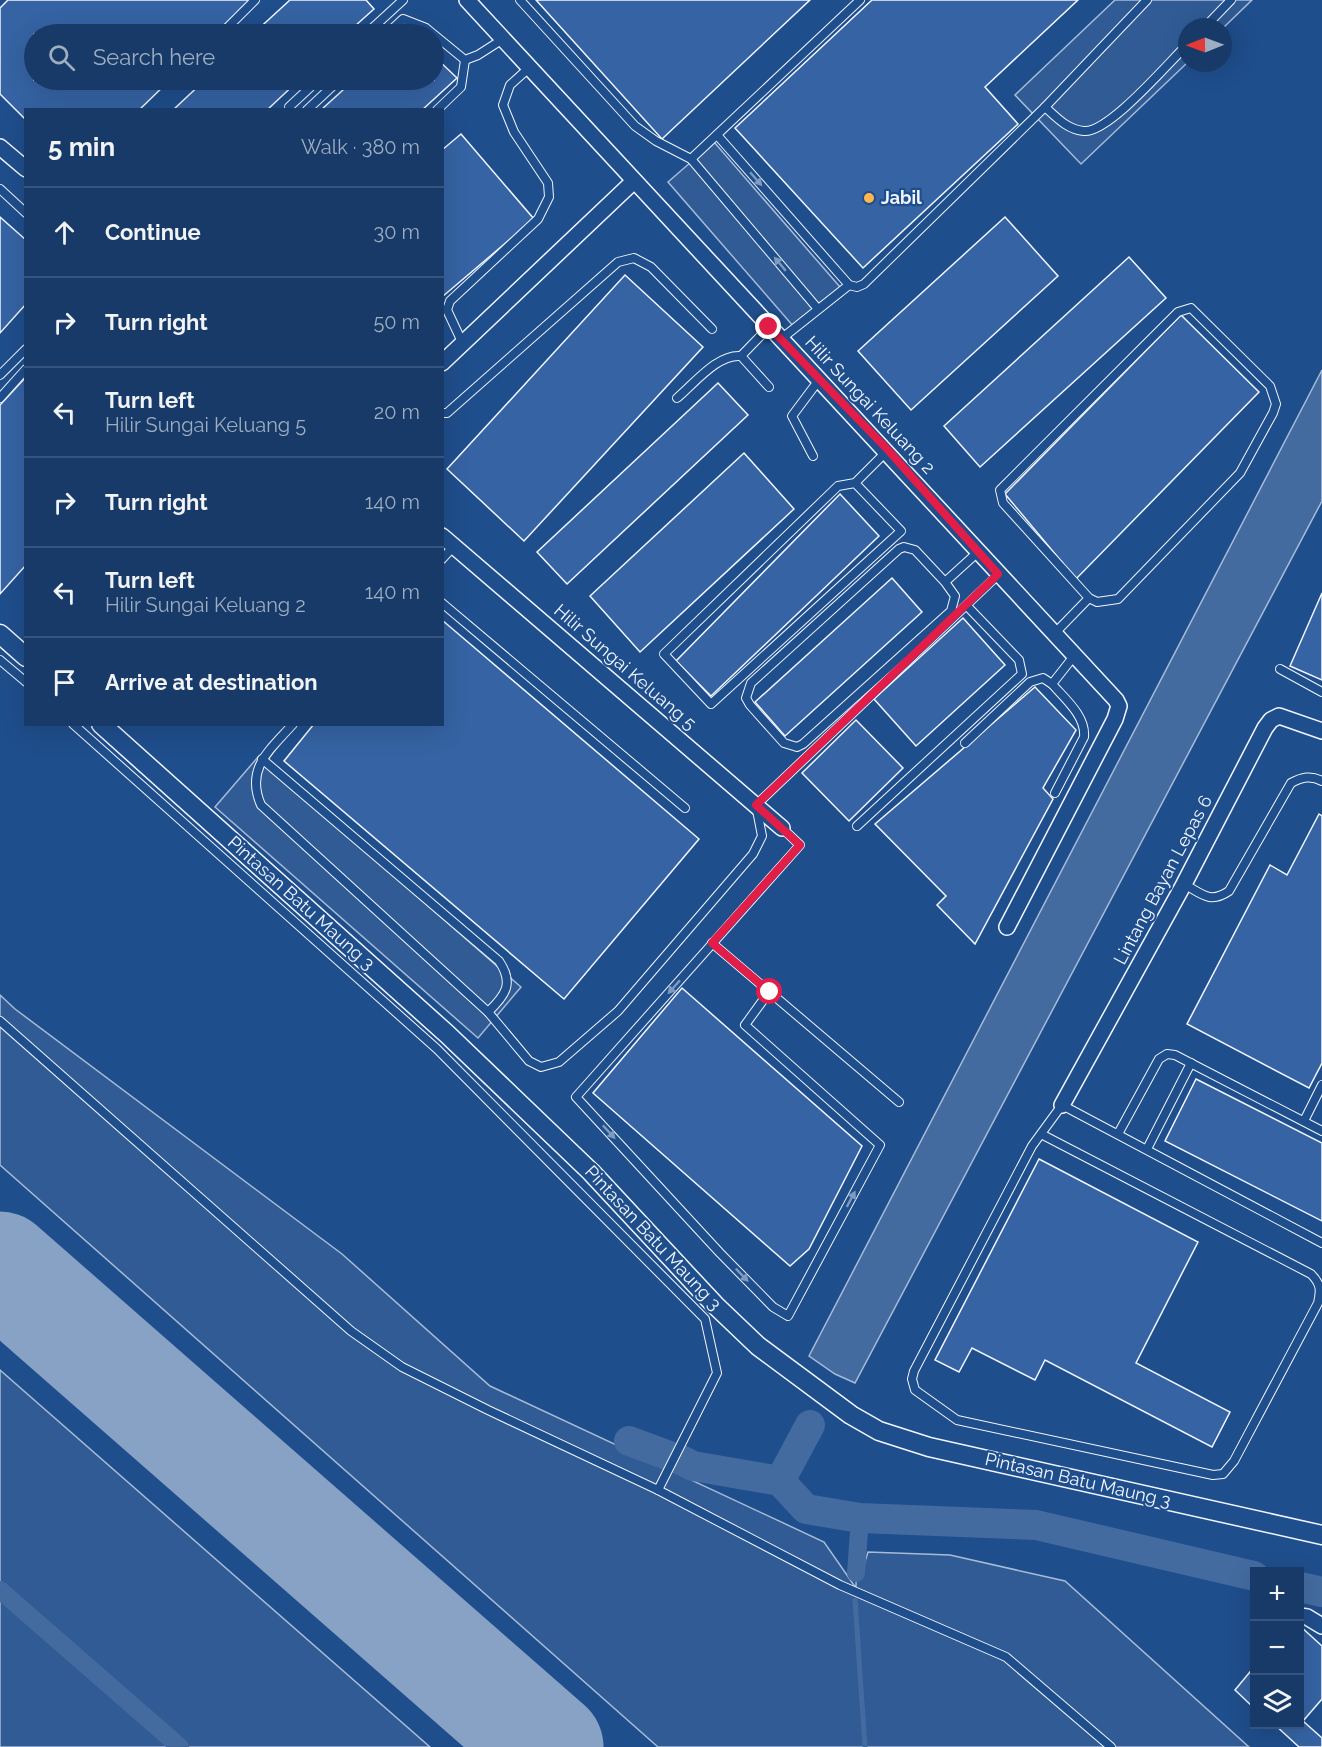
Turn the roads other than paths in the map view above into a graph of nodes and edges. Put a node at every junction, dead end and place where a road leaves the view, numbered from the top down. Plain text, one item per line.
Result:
1 (255, 0) edge
2 (402, 0) edge
3 (467, 0) edge
4 (520, 0) edge
5 (860, 0) edge
6 (1147, 0) edge
7 (1232, 0) edge
8 (1214, 18) edge
9 (230, 24) edge
10 (377, 24) edge
11 (398, 24) edge
12 (416, 24) edge
13 (503, 39) junction
14 (444, 43) edge
15 (1178, 54) edge
16 (465, 60) junction
17 (530, 67) junction
18 (307, 90) edge
19 (328, 90) edge
20 (289, 107) dead end
21 (1046, 107) junction
22 (309, 108) edge
23 (439, 108) edge
24 (717, 135) junction
25 (0, 147) edge
26 (691, 159) junction
27 (24, 167) edge
28 (634, 181) junction
29 (0, 189) edge
30 (24, 211) edge
31 (849, 285) junction
32 (818, 309) junction
33 (769, 327) junction
34 (712, 329) dead end
35 (781, 339) junction
36 (463, 344) junction
37 (24, 351) edge
38 (741, 356) junction
39 (444, 361) edge
40 (24, 371) edge
41 (0, 375) edge
42 (819, 380) junction
43 (769, 387) dead end
44 (0, 398) edge
45 (678, 398) dead end
46 (444, 413) edge
47 (888, 450) junction
48 (813, 456) dead end
49 (855, 483) junction
50 (444, 538) edge
51 (454, 546) junction
52 (978, 552) junction
53 (444, 557) edge
54 (998, 574) junction
55 (945, 582) junction
56 (1089, 598) junction
57 (444, 605) edge
58 (967, 606) junction
59 (0, 634) edge
60 (1054, 634) junction
61 (24, 655) edge
62 (1074, 656) junction
63 (0, 660) edge
64 (1280, 669) dead end
65 (24, 680) edge
66 (1052, 684) junction
67 (1322, 692) edge
68 (75, 726) edge
69 (103, 726) edge
70 (291, 726) edge
71 (1322, 731) edge
72 (965, 743) dead end
73 (262, 759) junction
74 (1322, 781) edge
75 (1056, 793) dead end
76 (756, 805) junction
77 (686, 808) dead end
78 (857, 826) dead end
79 (782, 828) joint
80 (1184, 884) junction
81 (1007, 927) dead end
82 (712, 943) junction
83 (770, 992) junction
84 (488, 1012) junction
85 (0, 1021) edge
86 (1191, 1064) junction
87 (1322, 1084) edge
88 (899, 1102) dead end
89 (1062, 1105) junction
90 (1304, 1121) junction
91 (1322, 1131) edge
92 (1041, 1134) junction
93 (1118, 1134) junction
94 (1147, 1149) junction
95 (1322, 1243) edge
96 (658, 1490) junction
97 (1322, 1535) edge
98 (1304, 1617) edge
99 (1322, 1626) edge
100 (1111, 1747) edge

1 - 9 lane
2 - 10 lane
3 - 13 street, Hilir Sungai Keluang 2
4 - 26 lane
5 - 24 lane
6 - 21 lane
7 - 8 lane
11 - 12 lane
13 - 16 lane
13 - 17 street, Hilir Sungai Keluang 2
14 - 16 lane
15 - 21 lane
16 - 23 lane
17 - 28 street, Hilir Sungai Keluang 2
17 - 36 lane
18 - 20 lane
19 - 22 lane
21 - 31 lane
24 - 26 lane
24 -> 31 lane
25 - 27 street
32 -> 26 lane
28 - 33 street, Hilir Sungai Keluang 2
28 - 36 street
29 - 30 lane
31 - 32 lane
32 - 35 lane
33 - 35 street, Hilir Sungai Keluang 2
33 - 38 lane
34 - 46 lane
35 - 42 street, Hilir Sungai Keluang 2
36 - 39 street
37 - 41 lane
38 - 43 lane
38 - 45 lane
40 - 44 lane
42 - 47 street, Hilir Sungai Keluang 2
42 - 48 lane
47 - 49 lane
47 - 52 street, Hilir Sungai Keluang 2
49 - 49 lane
50 - 51 street, Hilir Sungai Keluang 5
51 - 53 lane
51 - 76 street, Hilir Sungai Keluang 5
52 - 54 street, Hilir Sungai Keluang 2
52 - 55 lane
54 - 58 lane
54 - 60 street, Hilir Sungai Keluang 2
55 - 55 lane
56 - 56 lane
56 - 60 lane
57 - 77 lane
58 - 76 lane
58 - 78 lane
59 - 61 street
60 - 62 street, Hilir Sungai Keluang 2
62 - 66 lane
62 - 81 street, Hilir Sungai Keluang 2
63 - 65 lane
64 - 67 lane
66 - 72 lane
66 - 75 lane
68 - 96 lane
69 - 97 street, Pintasan Batu Maung 3
70 - 73 lane
71 - 80 street, Lintang Bayan Lepas 6
73 - 84 lane
73 - 84 lane
74 - 80 lane
76 - 79 street, Hilir Sungai Keluang 5
76 - 84 lane
79 - 82 lane
80 - 89 street, Lintang Bayan Lepas 6
82 - 83 lane
82 -> 83 lane
83 - 88 lane
85 - 96 lane
86 - 90 lane
86 - 93 lane
86 - 94 lane
87 - 90 lane
89 - 92 lane
89 - 93 lane
90 - 91 lane
92 - 92 lane
93 - 94 lane
94 - 95 lane
96 - 100 lane
98 - 99 street

